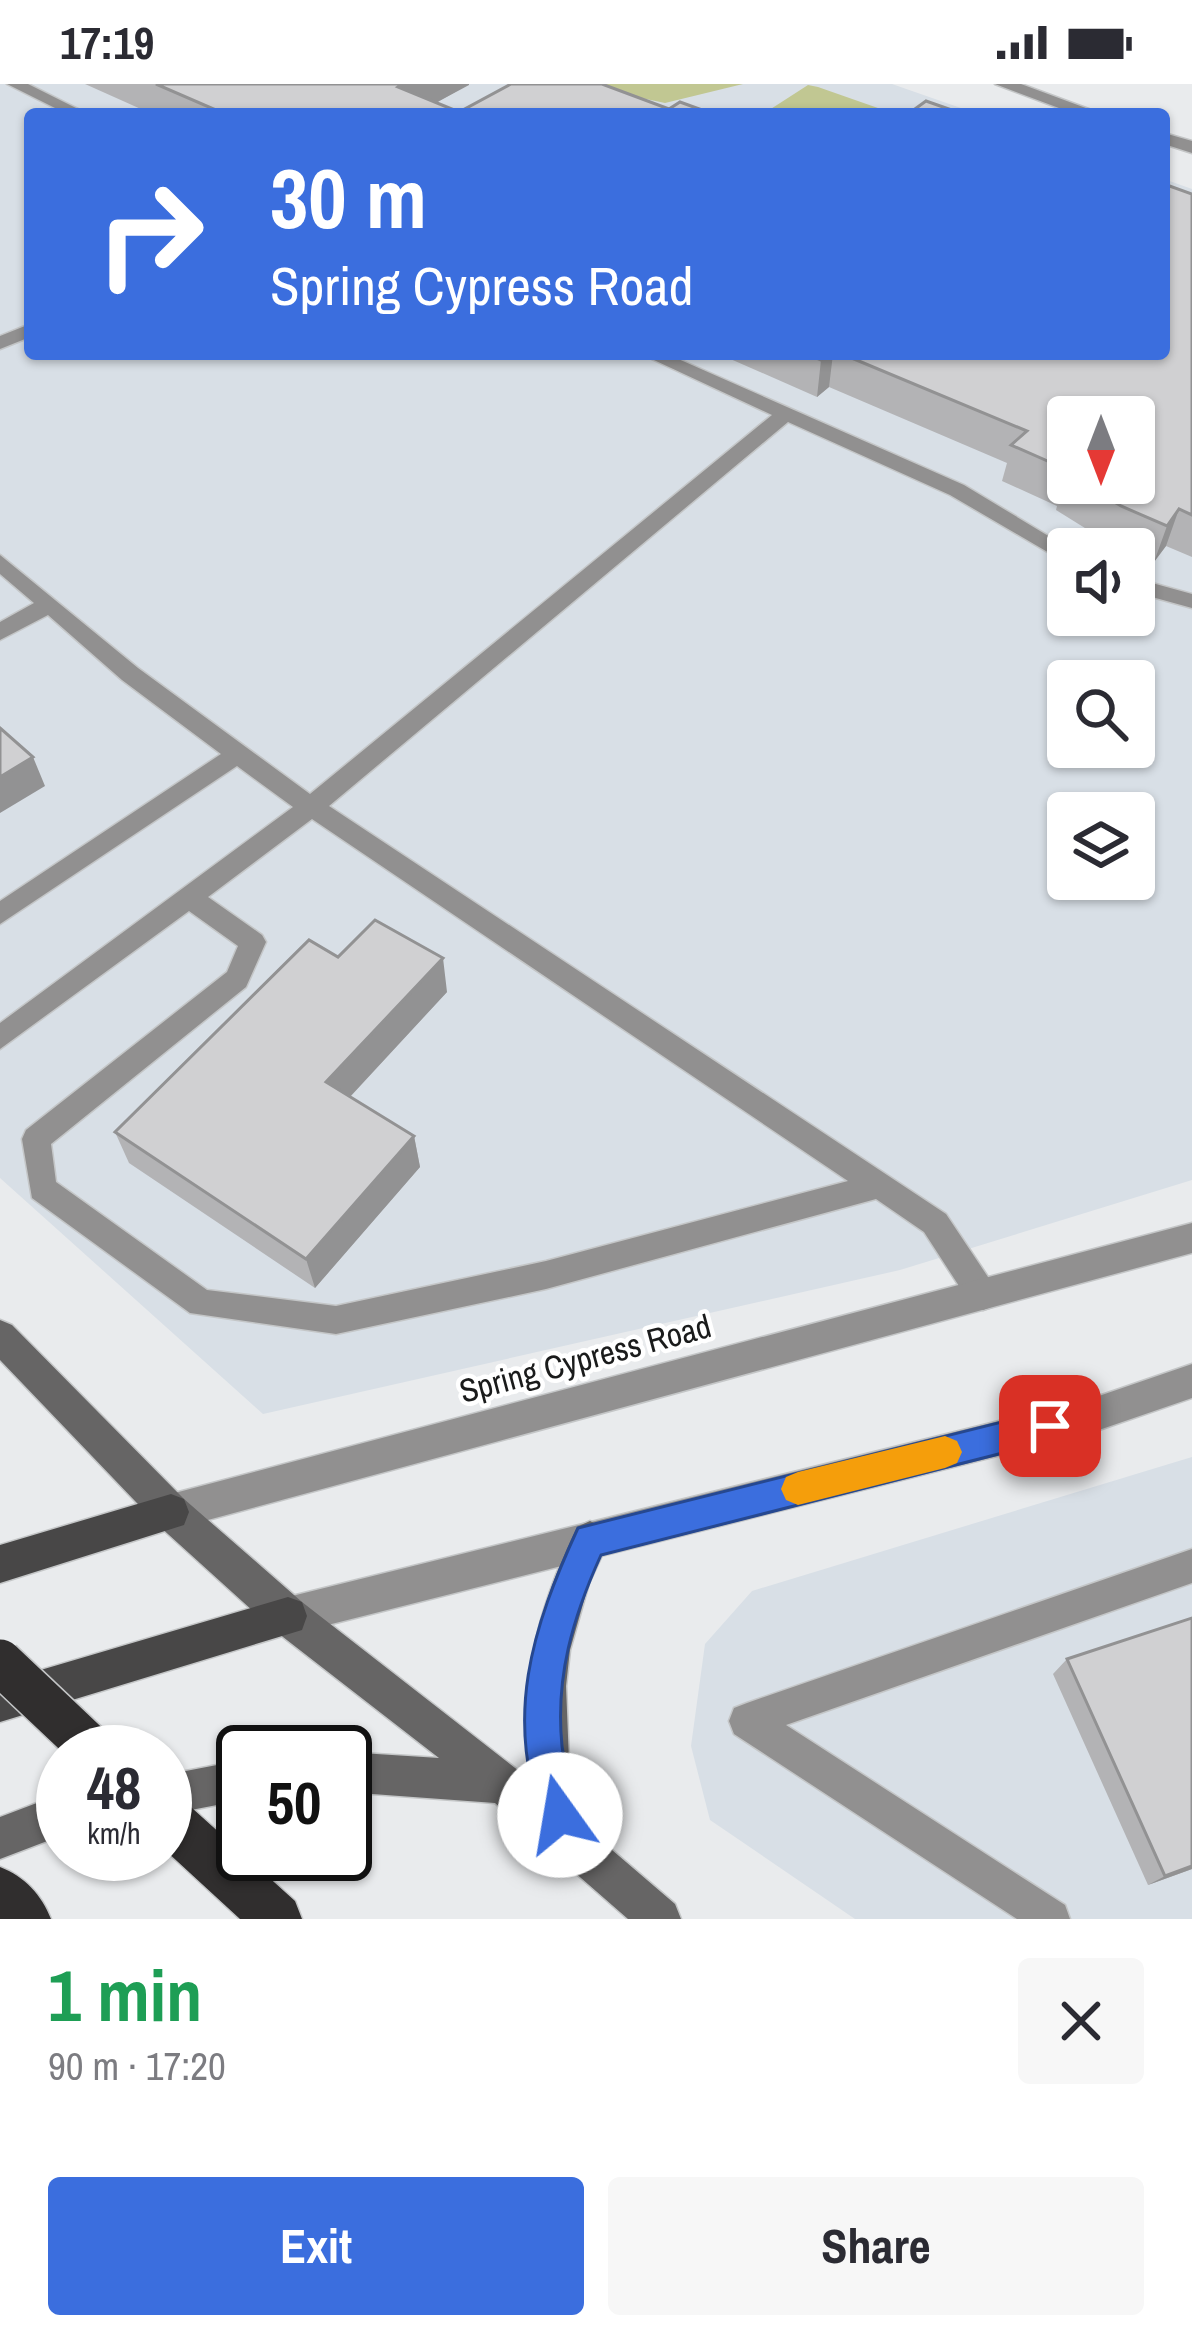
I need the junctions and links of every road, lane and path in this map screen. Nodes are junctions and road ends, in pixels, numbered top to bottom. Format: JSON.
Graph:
{"nodes":[{"id":1,"x":14,"y":84,"type":"edge"},
{"id":2,"x":1004,"y":84,"type":"edge"},
{"id":3,"x":67,"y":108,"type":"edge"},
{"id":4,"x":1075,"y":108,"type":"edge"},
{"id":5,"x":664,"y":360,"type":"edge"},
{"id":6,"x":786,"y":414,"type":"junction"},
{"id":7,"x":1047,"y":544,"type":"edge"},
{"id":8,"x":0,"y":562,"type":"edge"},
{"id":9,"x":1155,"y":591,"type":"edge"},
{"id":10,"x":1192,"y":601,"type":"edge"},
{"id":11,"x":47,"y":605,"type":"junction"},
{"id":12,"x":0,"y":632,"type":"edge"},
{"id":13,"x":238,"y":754,"type":"junction"},
{"id":14,"x":311,"y":807,"type":"junction"},
{"id":15,"x":189,"y":898,"type":"junction"},
{"id":16,"x":0,"y":914,"type":"edge"},
{"id":17,"x":0,"y":1038,"type":"edge"},
{"id":18,"x":878,"y":1186,"type":"junction"},
{"id":19,"x":1192,"y":1238,"type":"edge"},
{"id":20,"x":983,"y":1296,"type":"junction"},
{"id":21,"x":0,"y":1336,"type":"edge"},
{"id":22,"x":1192,"y":1381,"type":"edge"},
{"id":23,"x":171,"y":1511,"type":"junction"},
{"id":24,"x":590,"y":1540,"type":"junction"},
{"id":25,"x":0,"y":1564,"type":"edge"},
{"id":26,"x":1192,"y":1566,"type":"edge"},
{"id":27,"x":288,"y":1616,"type":"junction"},
{"id":28,"x":0,"y":1662,"type":"edge"},
{"id":29,"x":0,"y":1702,"type":"edge"},
{"id":30,"x":66,"y":1725,"type":"edge"},
{"id":31,"x":372,"y":1774,"type":"edge"},
{"id":32,"x":503,"y":1783,"type":"junction"},
{"id":33,"x":36,"y":1824,"type":"edge"},
{"id":34,"x":0,"y":1838,"type":"edge"},
{"id":35,"x":567,"y":1838,"type":"junction"},
{"id":36,"x":192,"y":1841,"type":"edge"},
{"id":37,"x":0,"y":1892,"type":"edge"},
{"id":38,"x":26,"y":1919,"type":"edge"},
{"id":39,"x":277,"y":1919,"type":"edge"},
{"id":40,"x":660,"y":1919,"type":"edge"},
{"id":41,"x":1051,"y":1919,"type":"edge"}],
"edges":[{"from":1,"to":3,"type":"lane"},
{"from":2,"to":4,"type":"street"},
{"from":5,"to":6,"type":"lane"},
{"from":6,"to":7,"type":"lane"},
{"from":6,"to":14,"type":"lane"},
{"from":8,"to":11,"type":"lane"},
{"from":9,"to":10,"type":"lane"},
{"from":11,"to":12,"type":"lane"},
{"from":11,"to":13,"type":"lane"},
{"from":13,"to":14,"type":"lane"},
{"from":13,"to":16,"type":"lane"},
{"from":14,"to":15,"type":"lane"},
{"from":14,"to":18,"type":"lane"},
{"from":15,"to":17,"type":"lane"},
{"from":15,"to":18,"type":"lane"},
{"from":18,"to":20,"type":"lane"},
{"from":19,"to":20,"type":"street","name":"Spring Cypress Road"},
{"from":20,"to":23,"type":"street","name":"Spring Cypress Road"},
{"from":21,"to":23,"type":"main road"},
{"from":22,"to":24,"type":"street"},
{"from":23,"to":25,"type":"main road","name":"Spring Cypress Road"},
{"from":23,"to":27,"type":"main road"},
{"from":24,"to":27,"type":"street"},
{"from":24,"to":35,"type":"main road"},
{"from":26,"to":41,"type":"lane"},
{"from":27,"to":29,"type":"main road"},
{"from":27,"to":32,"type":"main road"},
{"from":28,"to":30,"type":"highway","bridge":true},
{"from":31,"to":32,"type":"main road"},
{"from":32,"to":35,"type":"main road"},
{"from":33,"to":34,"type":"main road"},
{"from":35,"to":40,"type":"main road"},
{"from":36,"to":39,"type":"highway"},
{"from":37,"to":38,"type":"highway"}]}
